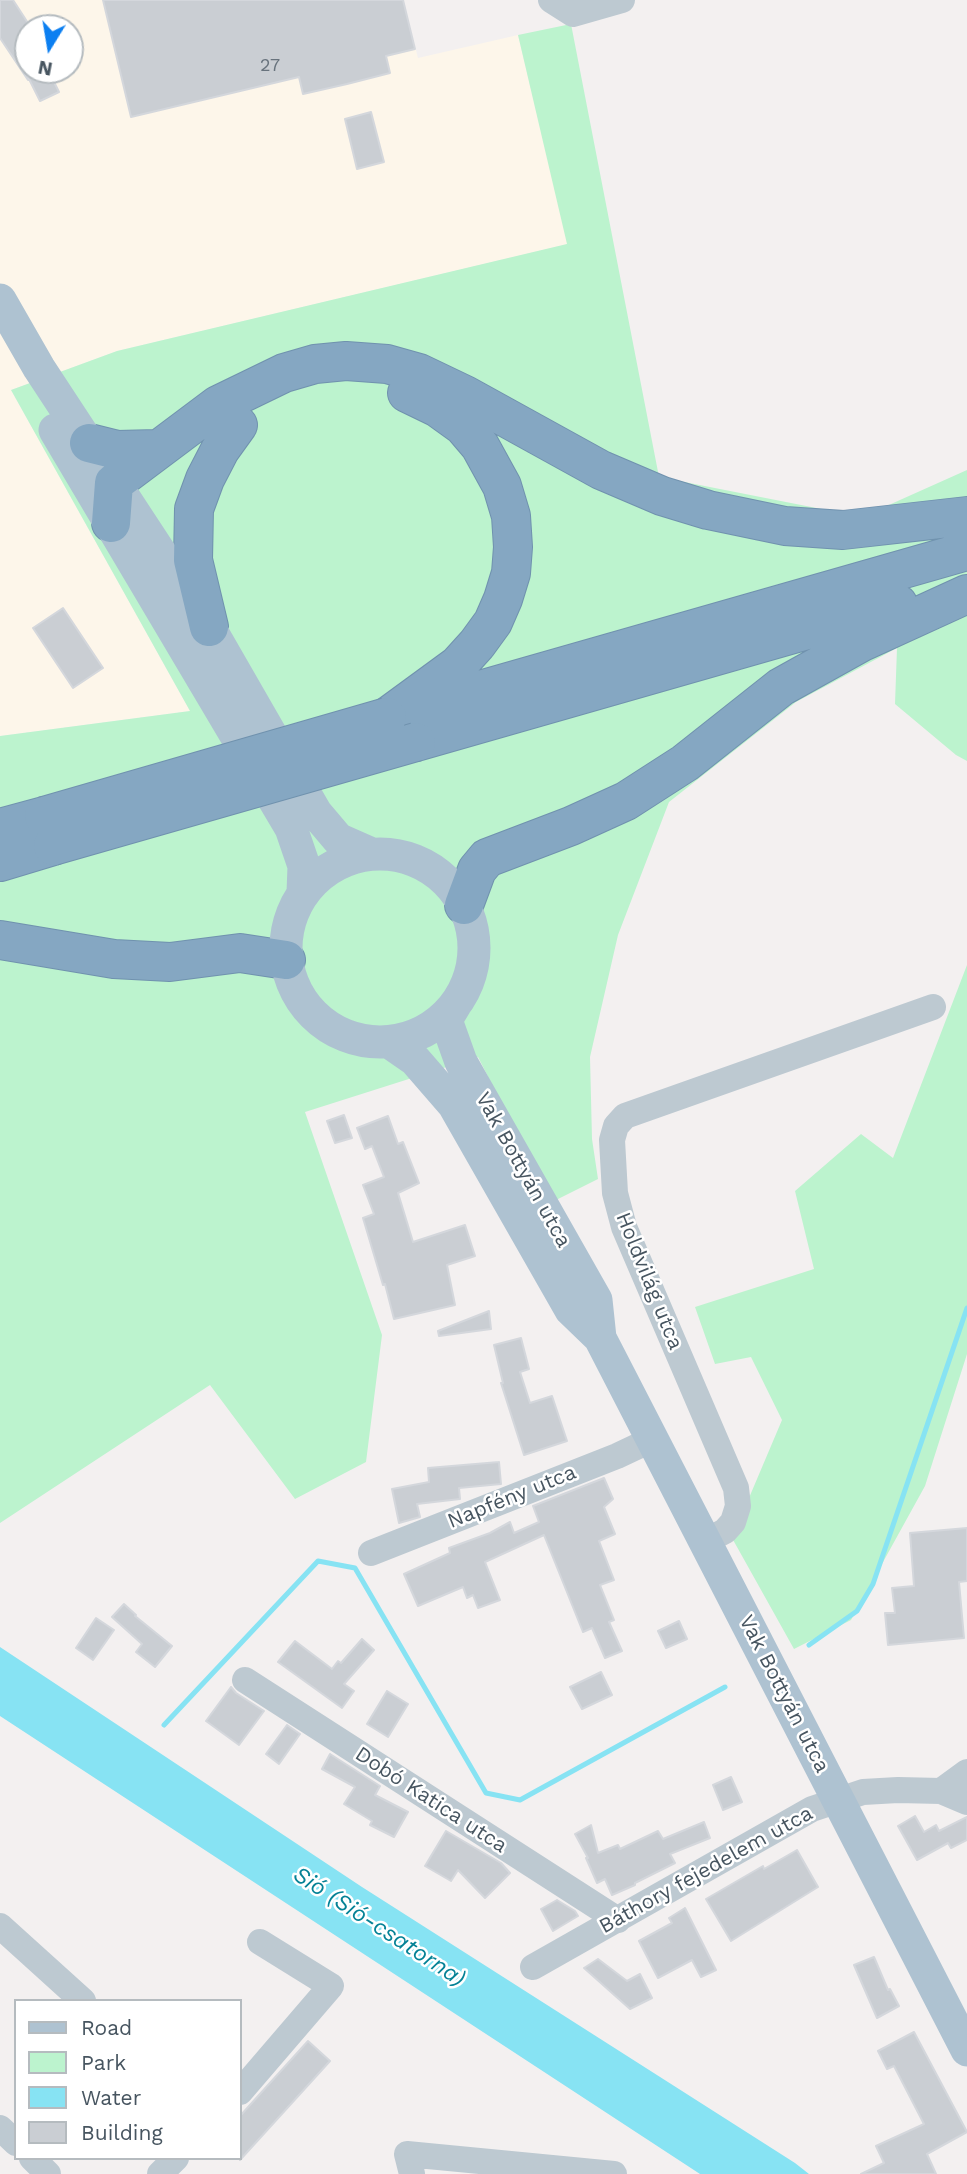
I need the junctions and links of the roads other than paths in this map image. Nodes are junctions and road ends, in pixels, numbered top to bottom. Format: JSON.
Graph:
{"nodes":[{"id":1,"x":551,"y":0,"type":"edge"},
{"id":2,"x":622,"y":0,"type":"edge"},
{"id":3,"x":0,"y":300,"type":"edge"},
{"id":4,"x":0,"y":340,"type":"edge"},
{"id":5,"x":238,"y":425,"type":"junction"},
{"id":6,"x":89,"y":443,"type":"junction"},
{"id":7,"x":157,"y":450,"type":"junction"},
{"id":8,"x":110,"y":497,"type":"junction"},
{"id":9,"x":967,"y":516,"type":"edge"},
{"id":10,"x":967,"y":551,"type":"edge"},
{"id":11,"x":967,"y":585,"type":"edge"},
{"id":12,"x":967,"y":594,"type":"edge"},
{"id":13,"x":209,"y":627,"type":"junction"},
{"id":14,"x":387,"y":717,"type":"junction"},
{"id":15,"x":0,"y":828,"type":"edge"},
{"id":16,"x":48,"y":831,"type":"junction"},
{"id":17,"x":372,"y":854,"type":"junction"},
{"id":18,"x":0,"y":862,"type":"edge"},
{"id":19,"x":303,"y":893,"type":"junction"},
{"id":20,"x":464,"y":905,"type":"junction"},
{"id":21,"x":0,"y":940,"type":"edge"},
{"id":22,"x":286,"y":960,"type":"junction"},
{"id":23,"x":455,"y":1005,"type":"junction"},
{"id":24,"x":933,"y":1007,"type":"dead end"},
{"id":25,"x":389,"y":1042,"type":"junction"},
{"id":26,"x":600,"y":1338,"type":"junction"},
{"id":27,"x":653,"y":1439,"type":"junction"},
{"id":28,"x":706,"y":1541,"type":"junction"},
{"id":29,"x":371,"y":1553,"type":"dead end"},
{"id":30,"x":245,"y":1680,"type":"dead end"},
{"id":31,"x":967,"y":1772,"type":"edge"},
{"id":32,"x":941,"y":1791,"type":"junction"},
{"id":33,"x":839,"y":1801,"type":"junction"},
{"id":34,"x":967,"y":1802,"type":"edge"},
{"id":35,"x":618,"y":1920,"type":"junction"},
{"id":36,"x":0,"y":1926,"type":"edge"},
{"id":37,"x":260,"y":1942,"type":"dead end"},
{"id":38,"x":533,"y":1967,"type":"dead end"},
{"id":39,"x":81,"y":1999,"type":"edge"},
{"id":40,"x":967,"y":2050,"type":"edge"},
{"id":41,"x":242,"y":2090,"type":"edge"},
{"id":42,"x":0,"y":2128,"type":"edge"},
{"id":43,"x":14,"y":2141,"type":"edge"},
{"id":44,"x":34,"y":2160,"type":"edge"},
{"id":45,"x":174,"y":2160,"type":"edge"},
{"id":46,"x":48,"y":2174,"type":"edge"},
{"id":47,"x":160,"y":2174,"type":"edge"},
{"id":48,"x":412,"y":2174,"type":"edge"},
{"id":49,"x":614,"y":2174,"type":"edge"}],
"edges":[{"from":1,"to":2,"type":"street"},
{"from":3,"to":6,"type":"main road"},
{"from":4,"to":8,"type":"main road"},
{"from":5,"to":8,"type":"highway"},
{"from":5,"to":13,"type":"highway"},
{"from":5,"to":14,"type":"highway"},
{"from":6,"to":7,"type":"highway"},
{"from":6,"to":8,"type":"main road"},
{"from":7,"to":8,"type":"highway"},
{"from":7,"to":9,"type":"highway"},
{"from":8,"to":13,"type":"main road"},
{"from":8,"to":19,"type":"main road"},
{"from":10,"to":14,"type":"highway"},
{"from":11,"to":16,"type":"highway","bridge":true},
{"from":12,"to":20,"type":"highway"},
{"from":13,"to":17,"type":"main road"},
{"from":14,"to":16,"type":"highway","bridge":true},
{"from":15,"to":16,"type":"highway"},
{"from":16,"to":18,"type":"highway"},
{"from":17,"to":19,"type":"main road"},
{"from":17,"to":20,"type":"main road"},
{"from":19,"to":22,"type":"main road"},
{"from":20,"to":23,"type":"main road"},
{"from":21,"to":22,"type":"highway"},
{"from":22,"to":25,"type":"main road"},
{"from":23,"to":25,"type":"main road"},
{"from":23,"to":26,"type":"main road","name":"Vak Bottyán utca"},
{"from":24,"to":28,"type":"street","name":"Holdvilág utca"},
{"from":25,"to":26,"type":"main road","name":"Vak Bottyán utca"},
{"from":26,"to":27,"type":"main road","name":"Vak Bottyán utca"},
{"from":27,"to":28,"type":"main road","name":"Vak Bottyán utca"},
{"from":27,"to":29,"type":"street","name":"Napfény utca"},
{"from":28,"to":33,"type":"main road","name":"Vak Bottyán utca"},
{"from":30,"to":35,"type":"street","name":"Dobó Katica utca"},
{"from":31,"to":32,"type":"street"},
{"from":32,"to":33,"type":"street","name":"Báthory fejedelem utca"},
{"from":32,"to":34,"type":"street","name":"Báthory fejedelem utca"},
{"from":33,"to":35,"type":"street","name":"Báthory fejedelem utca"},
{"from":33,"to":40,"type":"main road","name":"Vak Bottyán utca"},
{"from":35,"to":38,"type":"street","name":"Báthory fejedelem utca"},
{"from":36,"to":39,"type":"street"},
{"from":37,"to":41,"type":"street"},
{"from":42,"to":43,"type":"street"},
{"from":44,"to":46,"type":"street"},
{"from":45,"to":47,"type":"street"},
{"from":48,"to":49,"type":"street"}]}
